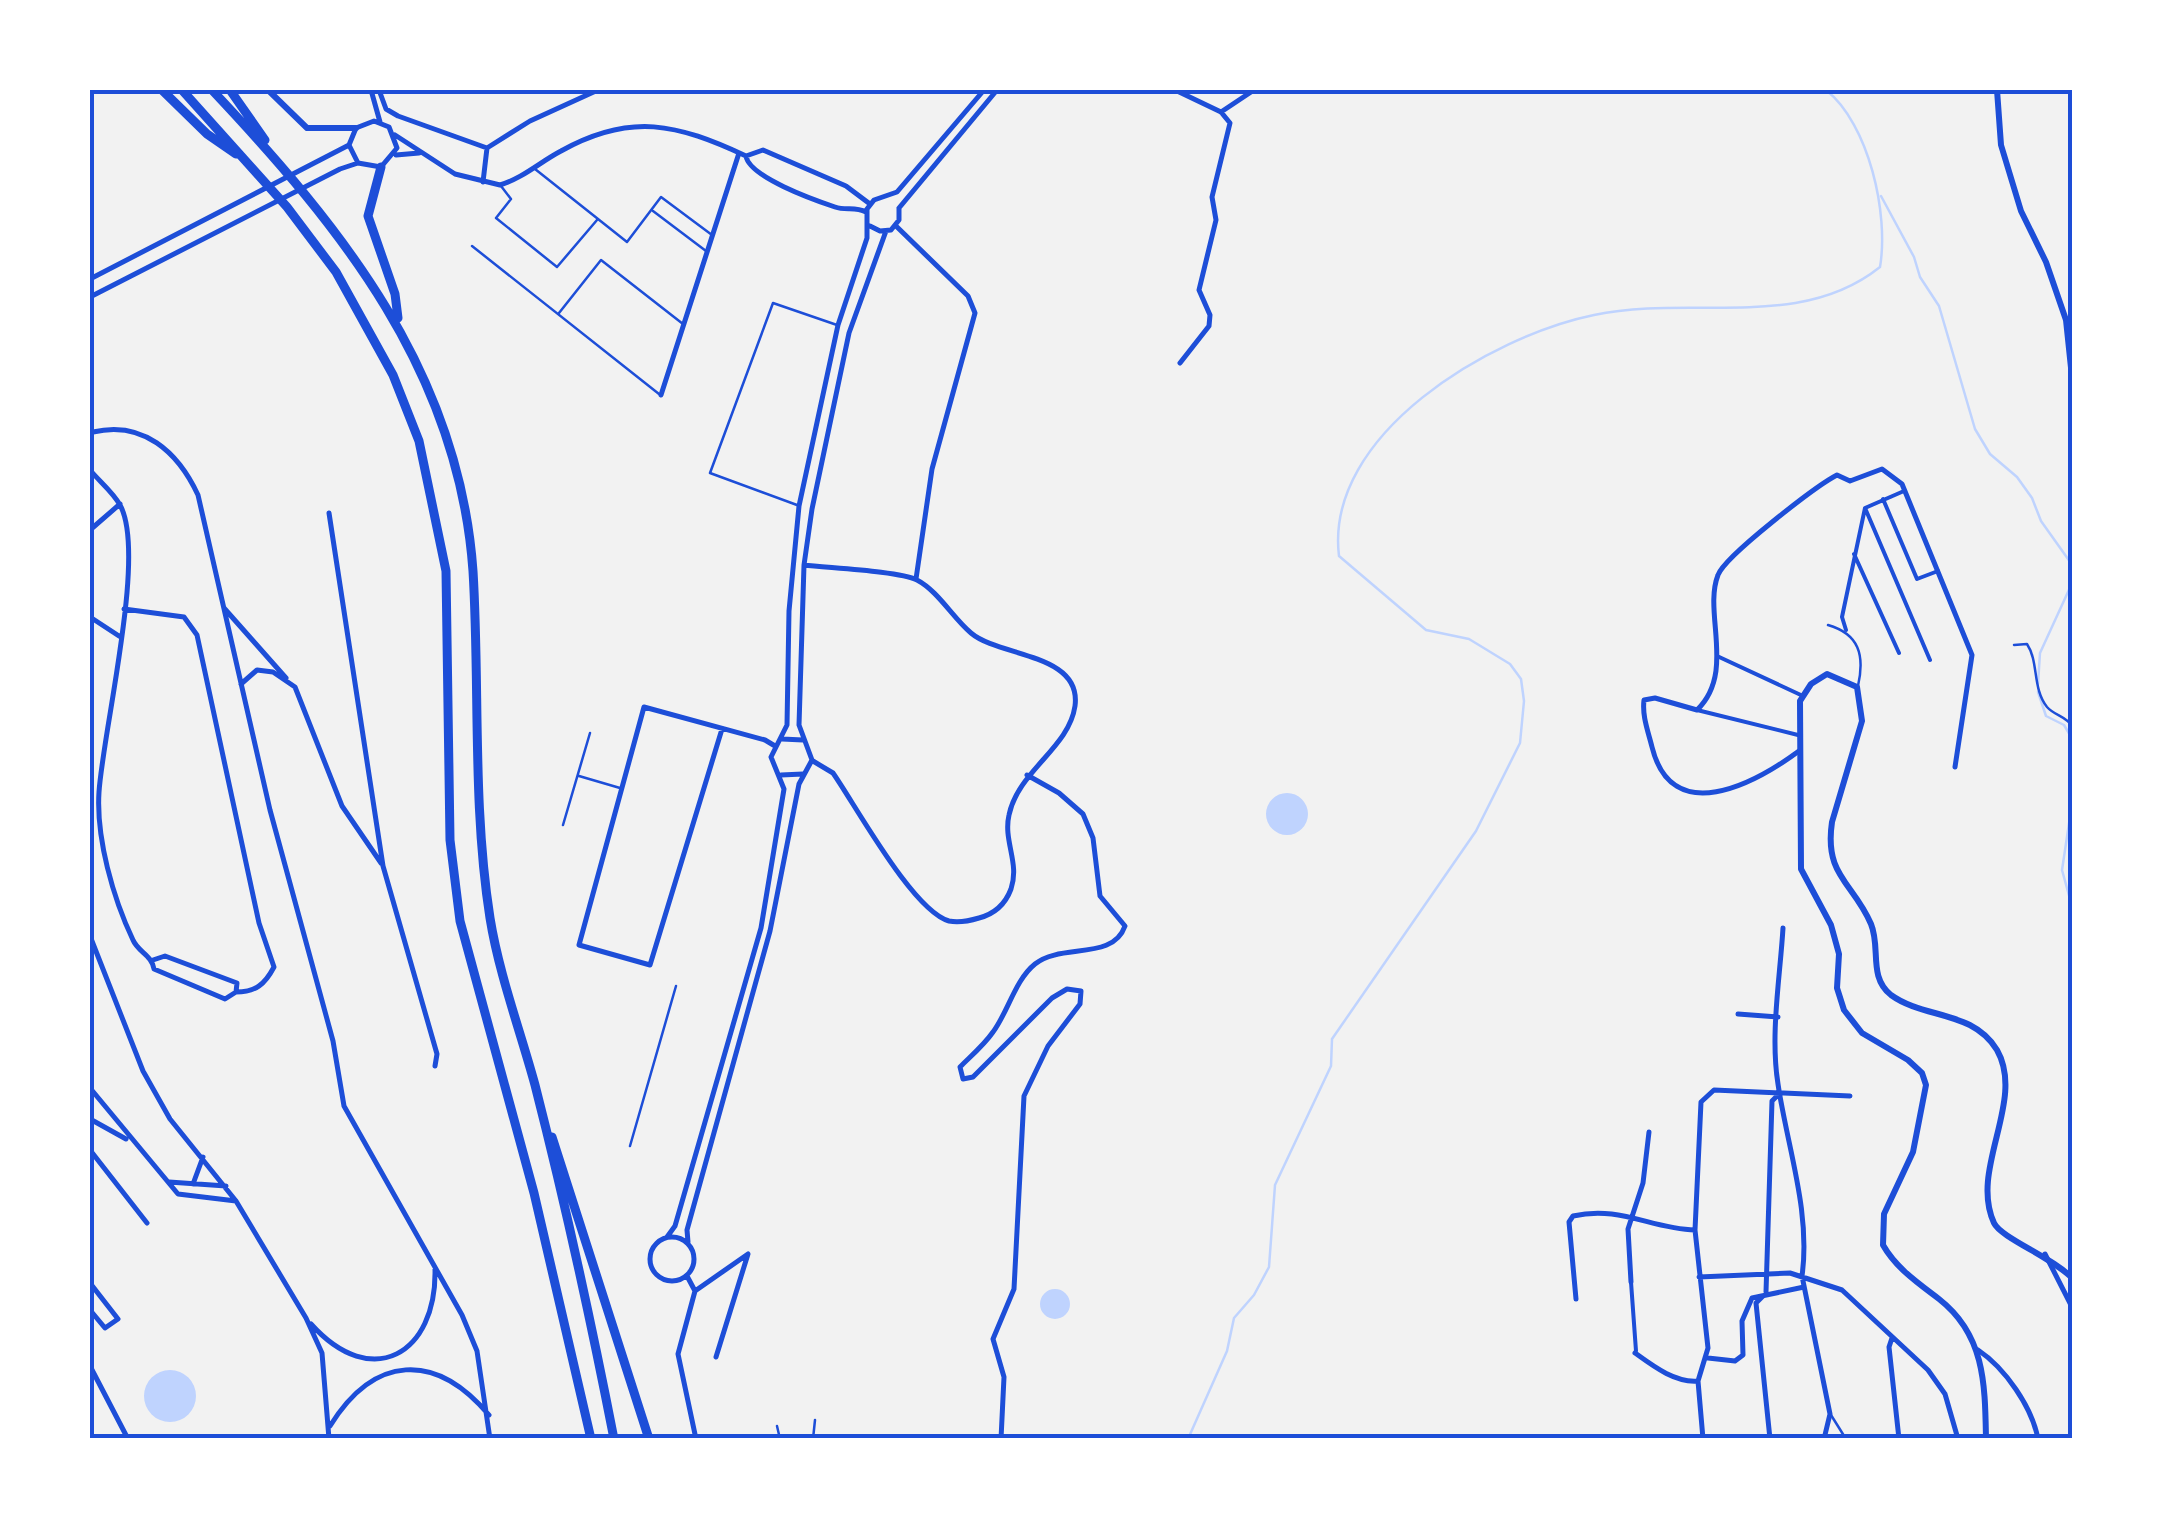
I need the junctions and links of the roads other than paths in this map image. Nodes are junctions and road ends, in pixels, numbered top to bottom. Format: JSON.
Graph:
{"nodes":[{"id":1,"x":162,"y":90,"type":"edge"},
{"id":2,"x":182,"y":90,"type":"edge"},
{"id":3,"x":212,"y":90,"type":"edge"},
{"id":4,"x":230,"y":90,"type":"edge"},
{"id":5,"x":268,"y":90,"type":"edge"},
{"id":6,"x":371,"y":90,"type":"edge"},
{"id":7,"x":379,"y":90,"type":"edge"},
{"id":8,"x":598,"y":90,"type":"edge"},
{"id":9,"x":984,"y":90,"type":"edge"},
{"id":10,"x":997,"y":90,"type":"edge"},
{"id":11,"x":1174,"y":90,"type":"edge"},
{"id":12,"x":1254,"y":90,"type":"edge"},
{"id":13,"x":1998,"y":90,"type":"edge"},
{"id":14,"x":1222,"y":112,"type":"junction"},
{"id":15,"x":380,"y":122,"type":"junction"},
{"id":16,"x":356,"y":128,"type":"junction"},
{"id":17,"x":395,"y":135,"type":"junction"},
{"id":18,"x":349,"y":146,"type":"junction"},
{"id":19,"x":487,"y":148,"type":"junction"},
{"id":20,"x":422,"y":153,"type":"junction"},
{"id":21,"x":395,"y":155,"type":"junction"},
{"id":22,"x":743,"y":155,"type":"junction"},
{"id":23,"x":278,"y":159,"type":"junction"},
{"id":24,"x":358,"y":163,"type":"junction"},
{"id":25,"x":251,"y":164,"type":"junction"},
{"id":26,"x":381,"y":167,"type":"junction"},
{"id":27,"x":534,"y":168,"type":"junction"},
{"id":28,"x":483,"y":182,"type":"junction"},
{"id":29,"x":500,"y":185,"type":"junction"},
{"id":30,"x":852,"y":192,"type":"junction"},
{"id":31,"x":887,"y":198,"type":"junction"},
{"id":32,"x":870,"y":204,"type":"junction"},
{"id":33,"x":845,"y":208,"type":"junction"},
{"id":34,"x":898,"y":208,"type":"junction"},
{"id":35,"x":652,"y":210,"type":"junction"},
{"id":36,"x":866,"y":212,"type":"junction"},
{"id":37,"x":598,"y":218,"type":"junction"},
{"id":38,"x":870,"y":226,"type":"junction"},
{"id":39,"x":896,"y":226,"type":"junction"},
{"id":40,"x":886,"y":231,"type":"junction"},
{"id":41,"x":712,"y":235,"type":"junction"},
{"id":42,"x":472,"y":246,"type":"dead end"},
{"id":43,"x":707,"y":252,"type":"junction"},
{"id":44,"x":90,"y":280,"type":"edge"},
{"id":45,"x":90,"y":297,"type":"edge"},
{"id":46,"x":559,"y":313,"type":"junction"},
{"id":47,"x":398,"y":323,"type":"junction"},
{"id":48,"x":684,"y":325,"type":"junction"},
{"id":49,"x":838,"y":325,"type":"junction"},
{"id":50,"x":1180,"y":363,"type":"dead end"},
{"id":51,"x":2073,"y":387,"type":"edge"},
{"id":52,"x":660,"y":395,"type":"joint"},
{"id":53,"x":91,"y":430,"type":"edge"},
{"id":54,"x":90,"y":442,"type":"edge"},
{"id":55,"x":90,"y":470,"type":"edge"},
{"id":56,"x":1904,"y":490,"type":"junction"},
{"id":57,"x":1883,"y":500,"type":"junction"},
{"id":58,"x":120,"y":504,"type":"junction"},
{"id":59,"x":799,"y":506,"type":"junction"},
{"id":60,"x":1865,"y":508,"type":"junction"},
{"id":61,"x":329,"y":513,"type":"dead end"},
{"id":62,"x":90,"y":530,"type":"edge"},
{"id":63,"x":1854,"y":554,"type":"junction"},
{"id":64,"x":804,"y":565,"type":"junction"},
{"id":65,"x":1938,"y":571,"type":"junction"},
{"id":66,"x":916,"y":579,"type":"junction"},
{"id":67,"x":224,"y":607,"type":"junction"},
{"id":68,"x":124,"y":609,"type":"junction"},
{"id":69,"x":90,"y":618,"type":"edge"},
{"id":70,"x":1828,"y":624,"type":"dead end"},
{"id":71,"x":1846,"y":630,"type":"junction"},
{"id":72,"x":119,"y":636,"type":"junction"},
{"id":73,"x":2014,"y":645,"type":"dead end"},
{"id":74,"x":1899,"y":654,"type":"dead end"},
{"id":75,"x":1717,"y":656,"type":"junction"},
{"id":76,"x":1930,"y":660,"type":"dead end"},
{"id":77,"x":241,"y":684,"type":"junction"},
{"id":78,"x":1857,"y":687,"type":"junction"},
{"id":79,"x":296,"y":688,"type":"junction"},
{"id":80,"x":1803,"y":696,"type":"junction"},
{"id":81,"x":1697,"y":710,"type":"junction"},
{"id":82,"x":2073,"y":727,"type":"edge"},
{"id":83,"x":722,"y":729,"type":"junction"},
{"id":84,"x":590,"y":733,"type":"dead end"},
{"id":85,"x":1798,"y":736,"type":"junction"},
{"id":86,"x":782,"y":739,"type":"junction"},
{"id":87,"x":803,"y":740,"type":"junction"},
{"id":88,"x":774,"y":746,"type":"junction"},
{"id":89,"x":1799,"y":751,"type":"junction"},
{"id":90,"x":812,"y":760,"type":"junction"},
{"id":91,"x":1955,"y":767,"type":"dead end"},
{"id":92,"x":808,"y":770,"type":"junction"},
{"id":93,"x":778,"y":774,"type":"junction"},
{"id":94,"x":1027,"y":775,"type":"junction"},
{"id":95,"x":578,"y":776,"type":"junction"},
{"id":96,"x":621,"y":788,"type":"junction"},
{"id":97,"x":563,"y":825,"type":"dead end"},
{"id":98,"x":383,"y":866,"type":"junction"},
{"id":99,"x":1783,"y":928,"type":"dead end"},
{"id":100,"x":90,"y":936,"type":"edge"},
{"id":101,"x":152,"y":960,"type":"junction"},
{"id":102,"x":676,"y":986,"type":"dead end"},
{"id":103,"x":236,"y":992,"type":"junction"},
{"id":104,"x":1738,"y":1014,"type":"dead end"},
{"id":105,"x":1778,"y":1017,"type":"junction"},
{"id":106,"x":435,"y":1066,"type":"dead end"},
{"id":107,"x":90,"y":1088,"type":"edge"},
{"id":108,"x":535,"y":1088,"type":"junction"},
{"id":109,"x":1780,"y":1093,"type":"junction"},
{"id":110,"x":1850,"y":1096,"type":"dead end"},
{"id":111,"x":90,"y":1119,"type":"edge"},
{"id":112,"x":1648,"y":1132,"type":"dead end"},
{"id":113,"x":129,"y":1140,"type":"junction"},
{"id":114,"x":630,"y":1146,"type":"dead end"},
{"id":115,"x":90,"y":1150,"type":"edge"},
{"id":116,"x":203,"y":1157,"type":"junction"},
{"id":117,"x":166,"y":1181,"type":"junction"},
{"id":118,"x":193,"y":1184,"type":"junction"},
{"id":119,"x":226,"y":1186,"type":"junction"},
{"id":120,"x":236,"y":1202,"type":"junction"},
{"id":121,"x":1633,"y":1214,"type":"junction"},
{"id":122,"x":147,"y":1223,"type":"dead end"},
{"id":123,"x":1695,"y":1230,"type":"junction"},
{"id":124,"x":667,"y":1237,"type":"junction"},
{"id":125,"x":688,"y":1242,"type":"junction"},
{"id":126,"x":2045,"y":1254,"type":"junction"},
{"id":127,"x":435,"y":1266,"type":"junction"},
{"id":128,"x":1764,"y":1274,"type":"junction"},
{"id":129,"x":687,"y":1276,"type":"junction"},
{"id":130,"x":1698,"y":1276,"type":"junction"},
{"id":131,"x":1802,"y":1276,"type":"junction"},
{"id":132,"x":2073,"y":1279,"type":"edge"},
{"id":133,"x":1631,"y":1282,"type":"joint"},
{"id":134,"x":90,"y":1284,"type":"edge"},
{"id":135,"x":1804,"y":1287,"type":"junction"},
{"id":136,"x":695,"y":1291,"type":"junction"},
{"id":137,"x":1766,"y":1292,"type":"junction"},
{"id":138,"x":1576,"y":1299,"type":"dead end"},
{"id":139,"x":2073,"y":1309,"type":"edge"},
{"id":140,"x":90,"y":1310,"type":"edge"},
{"id":141,"x":306,"y":1318,"type":"junction"},
{"id":142,"x":1892,"y":1336,"type":"junction"},
{"id":143,"x":1978,"y":1350,"type":"junction"},
{"id":144,"x":1635,"y":1353,"type":"joint"},
{"id":145,"x":716,"y":1358,"type":"dead end"},
{"id":146,"x":1708,"y":1358,"type":"junction"},
{"id":147,"x":90,"y":1366,"type":"edge"},
{"id":148,"x":1698,"y":1381,"type":"junction"},
{"id":149,"x":1830,"y":1414,"type":"junction"},
{"id":150,"x":490,"y":1417,"type":"junction"},
{"id":151,"x":815,"y":1420,"type":"dead end"},
{"id":152,"x":777,"y":1426,"type":"dead end"},
{"id":153,"x":328,"y":1428,"type":"junction"},
{"id":154,"x":591,"y":1436,"type":"edge"},
{"id":155,"x":128,"y":1439,"type":"edge"},
{"id":156,"x":329,"y":1439,"type":"edge"},
{"id":157,"x":490,"y":1439,"type":"edge"},
{"id":158,"x":614,"y":1439,"type":"edge"},
{"id":159,"x":649,"y":1439,"type":"edge"},
{"id":160,"x":696,"y":1439,"type":"edge"},
{"id":161,"x":780,"y":1439,"type":"edge"},
{"id":162,"x":813,"y":1439,"type":"edge"},
{"id":163,"x":1001,"y":1439,"type":"edge"},
{"id":164,"x":1703,"y":1439,"type":"edge"},
{"id":165,"x":1770,"y":1439,"type":"edge"},
{"id":166,"x":1824,"y":1439,"type":"edge"},
{"id":167,"x":1846,"y":1439,"type":"edge"},
{"id":168,"x":1900,"y":1439,"type":"edge"},
{"id":169,"x":1958,"y":1439,"type":"edge"},
{"id":170,"x":1986,"y":1439,"type":"edge"},
{"id":171,"x":2038,"y":1439,"type":"edge"}],
"edges":[{"from":1,"to":25,"type":"highway"},
{"from":2,"to":25,"type":"highway"},
{"from":3,"to":23,"type":"highway"},
{"from":4,"to":23,"type":"highway"},
{"from":5,"to":16,"type":"street"},
{"from":6,"to":15,"type":"street"},
{"from":7,"to":19,"type":"street"},
{"from":8,"to":19,"type":"street"},
{"from":9,"to":31,"type":"street"},
{"from":10,"to":34,"type":"street"},
{"from":11,"to":14,"type":"street"},
{"from":12,"to":14,"type":"street"},
{"from":13,"to":51,"type":"street"},
{"from":14,"to":50,"type":"street"},
{"from":15,"to":16,"type":"street"},
{"from":15,"to":17,"type":"street"},
{"from":16,"to":18,"type":"street"},
{"from":17,"to":20,"type":"street"},
{"from":17,"to":21,"type":"street"},
{"from":18,"to":24,"type":"street"},
{"from":18,"to":44,"type":"street"},
{"from":19,"to":28,"type":"street"},
{"from":20,"to":21,"type":"street"},
{"from":20,"to":28,"type":"street"},
{"from":21,"to":26,"type":"street"},
{"from":22,"to":27,"type":"street"},
{"from":22,"to":30,"type":"street"},
{"from":22,"to":33,"type":"street"},
{"from":22,"to":41,"type":"street"},
{"from":23,"to":47,"type":"highway"},
{"from":24,"to":26,"type":"street"},
{"from":24,"to":45,"type":"street"},
{"from":25,"to":154,"type":"highway"},
{"from":26,"to":47,"type":"highway"},
{"from":27,"to":29,"type":"street"},
{"from":27,"to":37,"type":"lane"},
{"from":28,"to":29,"type":"street"},
{"from":29,"to":37,"type":"lane"},
{"from":30,"to":32,"type":"street"},
{"from":30,"to":33,"type":"street"},
{"from":31,"to":32,"type":"street"},
{"from":31,"to":34,"type":"street"},
{"from":32,"to":36,"type":"street"},
{"from":33,"to":36,"type":"street"},
{"from":34,"to":39,"type":"street"},
{"from":35,"to":37,"type":"lane"},
{"from":35,"to":41,"type":"lane"},
{"from":35,"to":43,"type":"lane"},
{"from":36,"to":38,"type":"street"},
{"from":38,"to":40,"type":"street"},
{"from":38,"to":49,"type":"street"},
{"from":39,"to":40,"type":"street"},
{"from":39,"to":66,"type":"street"},
{"from":40,"to":64,"type":"street"},
{"from":41,"to":43,"type":"street"},
{"from":42,"to":46,"type":"lane"},
{"from":43,"to":48,"type":"street"},
{"from":46,"to":48,"type":"lane"},
{"from":46,"to":52,"type":"lane"},
{"from":47,"to":108,"type":"highway"},
{"from":48,"to":52,"type":"street"},
{"from":49,"to":59,"type":"street"},
{"from":49,"to":59,"type":"lane"},
{"from":53,"to":54,"type":"street"},
{"from":53,"to":67,"type":"street"},
{"from":55,"to":58,"type":"street"},
{"from":56,"to":57,"type":"street"},
{"from":56,"to":65,"type":"street"},
{"from":56,"to":75,"type":"street"},
{"from":57,"to":60,"type":"street"},
{"from":57,"to":65,"type":"street"},
{"from":58,"to":62,"type":"street"},
{"from":58,"to":68,"type":"street"},
{"from":59,"to":86,"type":"street"},
{"from":60,"to":63,"type":"street"},
{"from":60,"to":76,"type":"street"},
{"from":61,"to":98,"type":"street"},
{"from":63,"to":71,"type":"street"},
{"from":63,"to":74,"type":"street"},
{"from":64,"to":66,"type":"street"},
{"from":64,"to":87,"type":"street"},
{"from":65,"to":91,"type":"street"},
{"from":66,"to":94,"type":"street"},
{"from":67,"to":77,"type":"street"},
{"from":67,"to":79,"type":"street"},
{"from":68,"to":72,"type":"street"},
{"from":68,"to":103,"type":"street"},
{"from":69,"to":72,"type":"street"},
{"from":70,"to":71,"type":"lane"},
{"from":71,"to":78,"type":"lane"},
{"from":72,"to":101,"type":"street"},
{"from":73,"to":82,"type":"lane"},
{"from":75,"to":80,"type":"street"},
{"from":75,"to":81,"type":"street"},
{"from":77,"to":79,"type":"street"},
{"from":77,"to":127,"type":"street"},
{"from":78,"to":80,"type":"street"},
{"from":78,"to":126,"type":"street"},
{"from":79,"to":98,"type":"street"},
{"from":80,"to":85,"type":"street"},
{"from":81,"to":85,"type":"street"},
{"from":81,"to":89,"type":"street"},
{"from":83,"to":88,"type":"street"},
{"from":83,"to":96,"type":"street"},
{"from":83,"to":96,"type":"street"},
{"from":84,"to":95,"type":"lane"},
{"from":85,"to":89,"type":"street"},
{"from":86,"to":87,"type":"street"},
{"from":86,"to":88,"type":"street"},
{"from":87,"to":90,"type":"street"},
{"from":88,"to":93,"type":"street"},
{"from":89,"to":143,"type":"street"},
{"from":90,"to":92,"type":"street"},
{"from":90,"to":94,"type":"street"},
{"from":92,"to":93,"type":"street"},
{"from":92,"to":125,"type":"street"},
{"from":93,"to":124,"type":"street"},
{"from":94,"to":163,"type":"street"},
{"from":95,"to":96,"type":"lane"},
{"from":95,"to":97,"type":"lane"},
{"from":98,"to":106,"type":"street"},
{"from":99,"to":105,"type":"street"},
{"from":100,"to":116,"type":"street"},
{"from":101,"to":103,"type":"street"},
{"from":101,"to":103,"type":"street"},
{"from":102,"to":114,"type":"lane"},
{"from":104,"to":105,"type":"street"},
{"from":105,"to":109,"type":"street"},
{"from":107,"to":113,"type":"street"},
{"from":108,"to":158,"type":"highway"},
{"from":108,"to":159,"type":"highway"},
{"from":109,"to":110,"type":"street"},
{"from":109,"to":123,"type":"street"},
{"from":109,"to":128,"type":"street"},
{"from":109,"to":131,"type":"street"},
{"from":111,"to":113,"type":"street"},
{"from":112,"to":121,"type":"street"},
{"from":113,"to":117,"type":"street"},
{"from":115,"to":122,"type":"street"},
{"from":116,"to":118,"type":"street"},
{"from":116,"to":119,"type":"street"},
{"from":117,"to":118,"type":"street"},
{"from":117,"to":120,"type":"street"},
{"from":118,"to":119,"type":"street"},
{"from":119,"to":120,"type":"street"},
{"from":120,"to":141,"type":"street"},
{"from":121,"to":123,"type":"street"},
{"from":121,"to":133,"type":"street"},
{"from":121,"to":138,"type":"street"},
{"from":123,"to":130,"type":"street"},
{"from":124,"to":125,"type":"street"},
{"from":124,"to":129,"type":"street"},
{"from":125,"to":129,"type":"street"},
{"from":126,"to":132,"type":"street"},
{"from":126,"to":139,"type":"street"},
{"from":127,"to":141,"type":"street"},
{"from":127,"to":150,"type":"street"},
{"from":128,"to":130,"type":"street"},
{"from":128,"to":131,"type":"street"},
{"from":128,"to":137,"type":"street"},
{"from":129,"to":136,"type":"street"},
{"from":130,"to":146,"type":"street"},
{"from":131,"to":135,"type":"street"},
{"from":131,"to":142,"type":"street"},
{"from":133,"to":144,"type":"street"},
{"from":134,"to":140,"type":"street"},
{"from":135,"to":137,"type":"street"},
{"from":135,"to":149,"type":"street"},
{"from":136,"to":145,"type":"street"},
{"from":136,"to":160,"type":"street"},
{"from":137,"to":146,"type":"street"},
{"from":137,"to":165,"type":"street"},
{"from":141,"to":153,"type":"street"},
{"from":142,"to":168,"type":"street"},
{"from":142,"to":169,"type":"street"},
{"from":143,"to":170,"type":"street"},
{"from":143,"to":171,"type":"street"},
{"from":144,"to":148,"type":"street"},
{"from":146,"to":148,"type":"street"},
{"from":147,"to":155,"type":"street"},
{"from":148,"to":164,"type":"street"},
{"from":149,"to":166,"type":"street"},
{"from":149,"to":167,"type":"lane"},
{"from":150,"to":153,"type":"street"},
{"from":150,"to":157,"type":"street"},
{"from":151,"to":162,"type":"lane"},
{"from":152,"to":161,"type":"lane"},
{"from":153,"to":156,"type":"street"}]}
